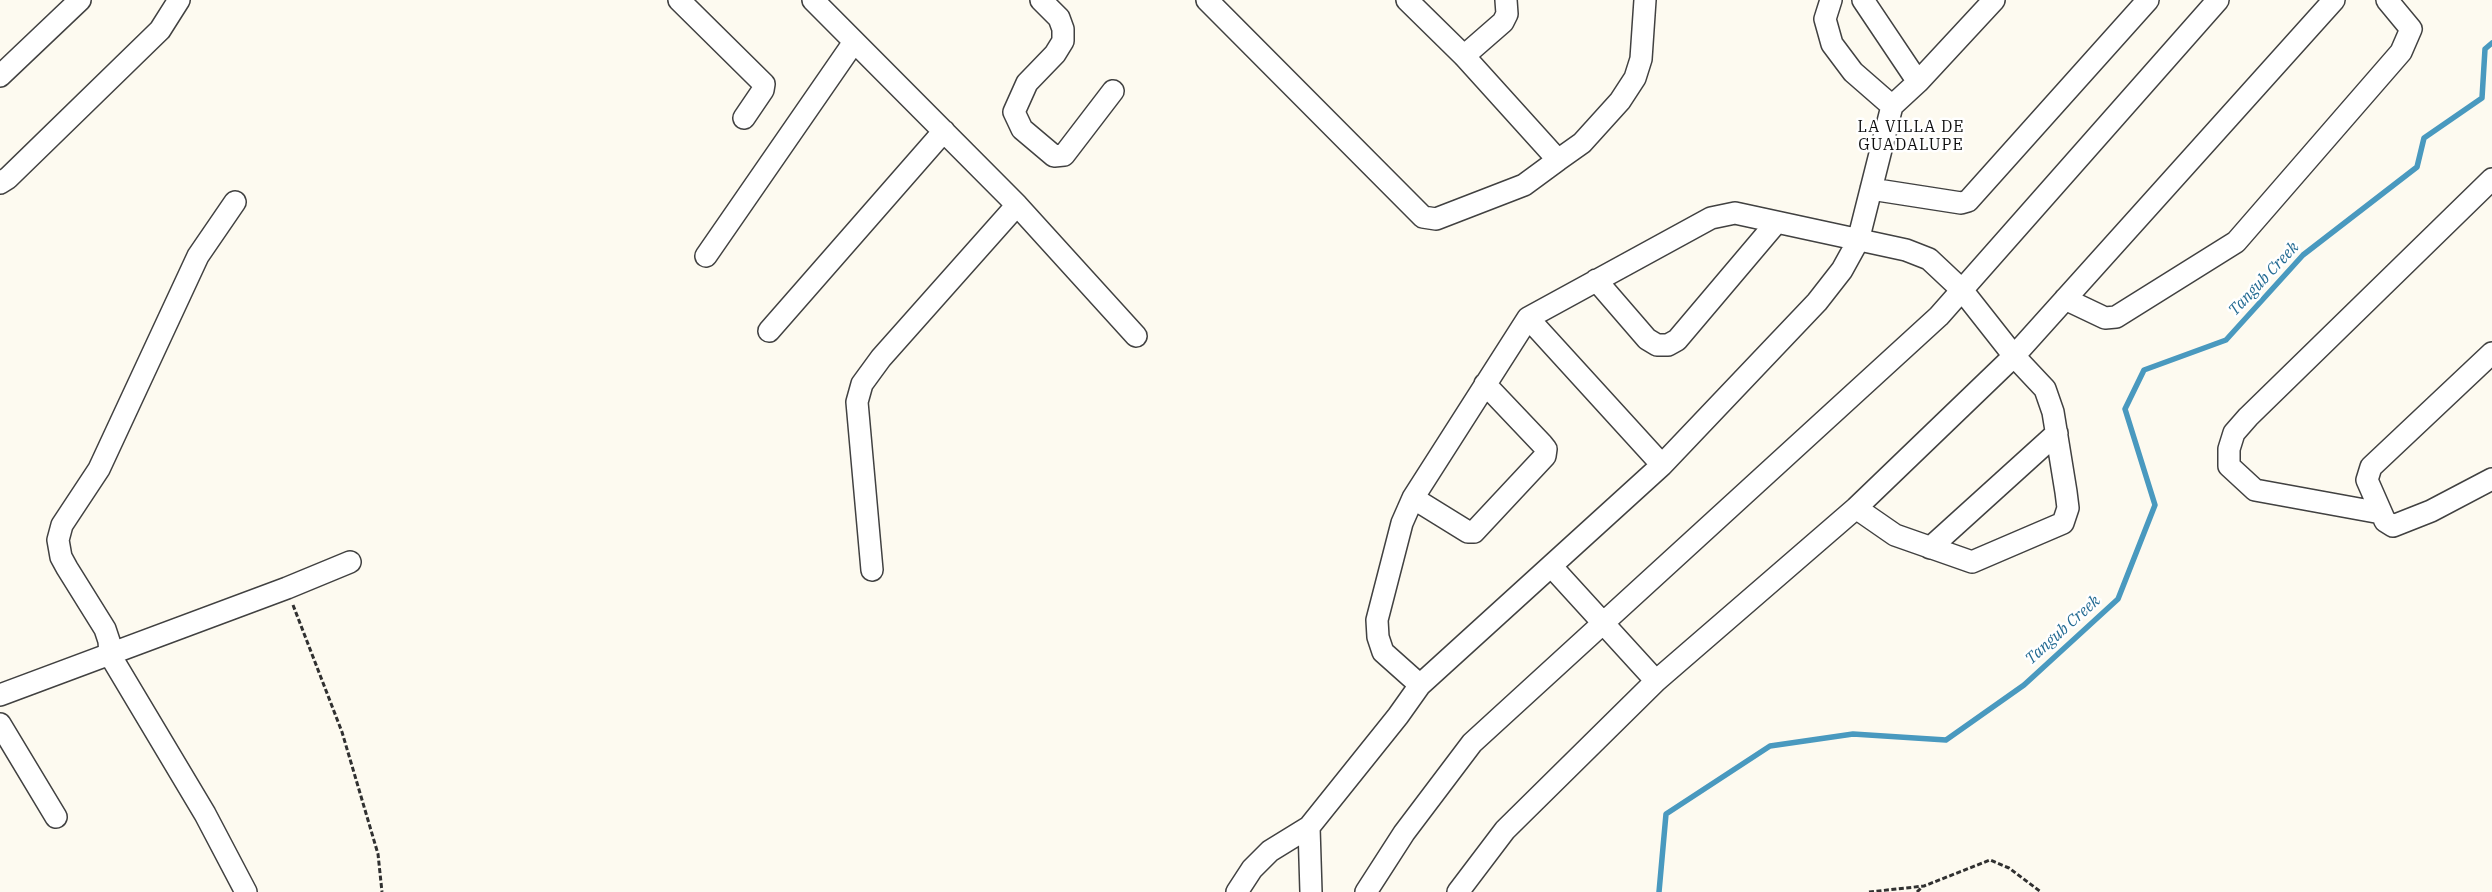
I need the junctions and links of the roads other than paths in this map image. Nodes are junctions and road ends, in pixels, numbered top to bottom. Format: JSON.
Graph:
{"nodes":[{"id":1,"x":80,"y":0,"type":"edge"},
{"id":2,"x":179,"y":0,"type":"edge"},
{"id":3,"x":679,"y":0,"type":"edge"},
{"id":4,"x":813,"y":0,"type":"edge"},
{"id":5,"x":1041,"y":0,"type":"edge"},
{"id":6,"x":1207,"y":0,"type":"edge"},
{"id":7,"x":1407,"y":0,"type":"edge"},
{"id":8,"x":1506,"y":0,"type":"edge"},
{"id":9,"x":1645,"y":0,"type":"edge"},
{"id":10,"x":1831,"y":0,"type":"edge"},
{"id":11,"x":1863,"y":0,"type":"edge"},
{"id":12,"x":1994,"y":0,"type":"edge"},
{"id":13,"x":2148,"y":0,"type":"edge"},
{"id":14,"x":2218,"y":0,"type":"edge"},
{"id":15,"x":2334,"y":0,"type":"edge"},
{"id":16,"x":2386,"y":0,"type":"edge"},
{"id":17,"x":854,"y":42,"type":"junction"},
{"id":18,"x":1464,"y":56,"type":"junction"},
{"id":19,"x":0,"y":76,"type":"edge"},
{"id":20,"x":1918,"y":82,"type":"junction"},
{"id":21,"x":1113,"y":91,"type":"dead end"},
{"id":22,"x":1892,"y":106,"type":"junction"},
{"id":23,"x":744,"y":118,"type":"dead end"},
{"id":24,"x":944,"y":131,"type":"junction"},
{"id":25,"x":1558,"y":160,"type":"junction"},
{"id":26,"x":2492,"y":179,"type":"edge"},
{"id":27,"x":0,"y":183,"type":"edge"},
{"id":28,"x":1871,"y":189,"type":"junction"},
{"id":29,"x":234,"y":202,"type":"dead end"},
{"id":30,"x":1018,"y":205,"type":"junction"},
{"id":31,"x":1776,"y":223,"type":"junction"},
{"id":32,"x":1858,"y":241,"type":"junction"},
{"id":33,"x":706,"y":256,"type":"dead end"},
{"id":34,"x":1596,"y":280,"type":"junction"},
{"id":35,"x":1962,"y":290,"type":"junction"},
{"id":36,"x":2065,"y":299,"type":"junction"},
{"id":37,"x":1528,"y":318,"type":"junction"},
{"id":38,"x":769,"y":331,"type":"dead end"},
{"id":39,"x":1136,"y":336,"type":"dead end"},
{"id":40,"x":2492,"y":353,"type":"edge"},
{"id":41,"x":2014,"y":356,"type":"junction"},
{"id":42,"x":1485,"y":384,"type":"junction"},
{"id":43,"x":2057,"y":433,"type":"junction"},
{"id":44,"x":1662,"y":466,"type":"junction"},
{"id":45,"x":2492,"y":480,"type":"edge"},
{"id":46,"x":1413,"y":498,"type":"junction"},
{"id":47,"x":1856,"y":508,"type":"junction"},
{"id":48,"x":2381,"y":513,"type":"junction"},
{"id":49,"x":1930,"y":548,"type":"junction"},
{"id":50,"x":350,"y":562,"type":"dead end"},
{"id":51,"x":1552,"y":567,"type":"junction"},
{"id":52,"x":872,"y":570,"type":"dead end"},
{"id":53,"x":1603,"y":622,"type":"junction"},
{"id":54,"x":110,"y":655,"type":"junction"},
{"id":55,"x":1656,"y":681,"type":"junction"},
{"id":56,"x":1420,"y":685,"type":"junction"},
{"id":57,"x":0,"y":695,"type":"edge"},
{"id":58,"x":0,"y":724,"type":"edge"},
{"id":59,"x":56,"y":817,"type":"dead end"},
{"id":60,"x":1310,"y":828,"type":"junction"},
{"id":61,"x":246,"y":892,"type":"edge"},
{"id":62,"x":1237,"y":892,"type":"edge"},
{"id":63,"x":1311,"y":892,"type":"edge"},
{"id":64,"x":1366,"y":892,"type":"edge"},
{"id":65,"x":1458,"y":892,"type":"edge"}],
"edges":[{"from":1,"to":19,"type":"street"},
{"from":2,"to":27,"type":"street"},
{"from":3,"to":23,"type":"street"},
{"from":4,"to":17,"type":"street"},
{"from":5,"to":21,"type":"street"},
{"from":6,"to":25,"type":"street"},
{"from":7,"to":18,"type":"street"},
{"from":8,"to":18,"type":"street"},
{"from":9,"to":25,"type":"street"},
{"from":10,"to":22,"type":"street"},
{"from":11,"to":20,"type":"street"},
{"from":12,"to":20,"type":"street"},
{"from":13,"to":28,"type":"street"},
{"from":14,"to":35,"type":"street"},
{"from":15,"to":36,"type":"street"},
{"from":16,"to":36,"type":"street"},
{"from":17,"to":24,"type":"street"},
{"from":17,"to":33,"type":"street"},
{"from":18,"to":25,"type":"street"},
{"from":20,"to":22,"type":"street"},
{"from":22,"to":28,"type":"street"},
{"from":24,"to":30,"type":"street"},
{"from":24,"to":38,"type":"street"},
{"from":26,"to":48,"type":"street"},
{"from":28,"to":32,"type":"street"},
{"from":29,"to":54,"type":"street"},
{"from":30,"to":39,"type":"street"},
{"from":30,"to":52,"type":"street"},
{"from":31,"to":32,"type":"street"},
{"from":31,"to":34,"type":"street"},
{"from":31,"to":34,"type":"street"},
{"from":32,"to":35,"type":"street"},
{"from":32,"to":44,"type":"street"},
{"from":34,"to":37,"type":"street"},
{"from":35,"to":41,"type":"street"},
{"from":35,"to":53,"type":"street"},
{"from":36,"to":41,"type":"street"},
{"from":37,"to":42,"type":"street"},
{"from":37,"to":44,"type":"street"},
{"from":40,"to":48,"type":"street"},
{"from":41,"to":43,"type":"street"},
{"from":41,"to":47,"type":"street"},
{"from":42,"to":46,"type":"street"},
{"from":42,"to":46,"type":"street"},
{"from":43,"to":49,"type":"street"},
{"from":43,"to":49,"type":"street"},
{"from":44,"to":51,"type":"street"},
{"from":45,"to":48,"type":"street"},
{"from":46,"to":56,"type":"street"},
{"from":47,"to":49,"type":"street"},
{"from":47,"to":55,"type":"street"},
{"from":50,"to":54,"type":"street"},
{"from":51,"to":53,"type":"street"},
{"from":51,"to":56,"type":"street"},
{"from":53,"to":55,"type":"street"},
{"from":53,"to":64,"type":"street"},
{"from":54,"to":57,"type":"street"},
{"from":54,"to":61,"type":"street"},
{"from":55,"to":65,"type":"street"},
{"from":56,"to":60,"type":"street"},
{"from":58,"to":59,"type":"street"},
{"from":60,"to":62,"type":"street"},
{"from":60,"to":63,"type":"street"}]}
